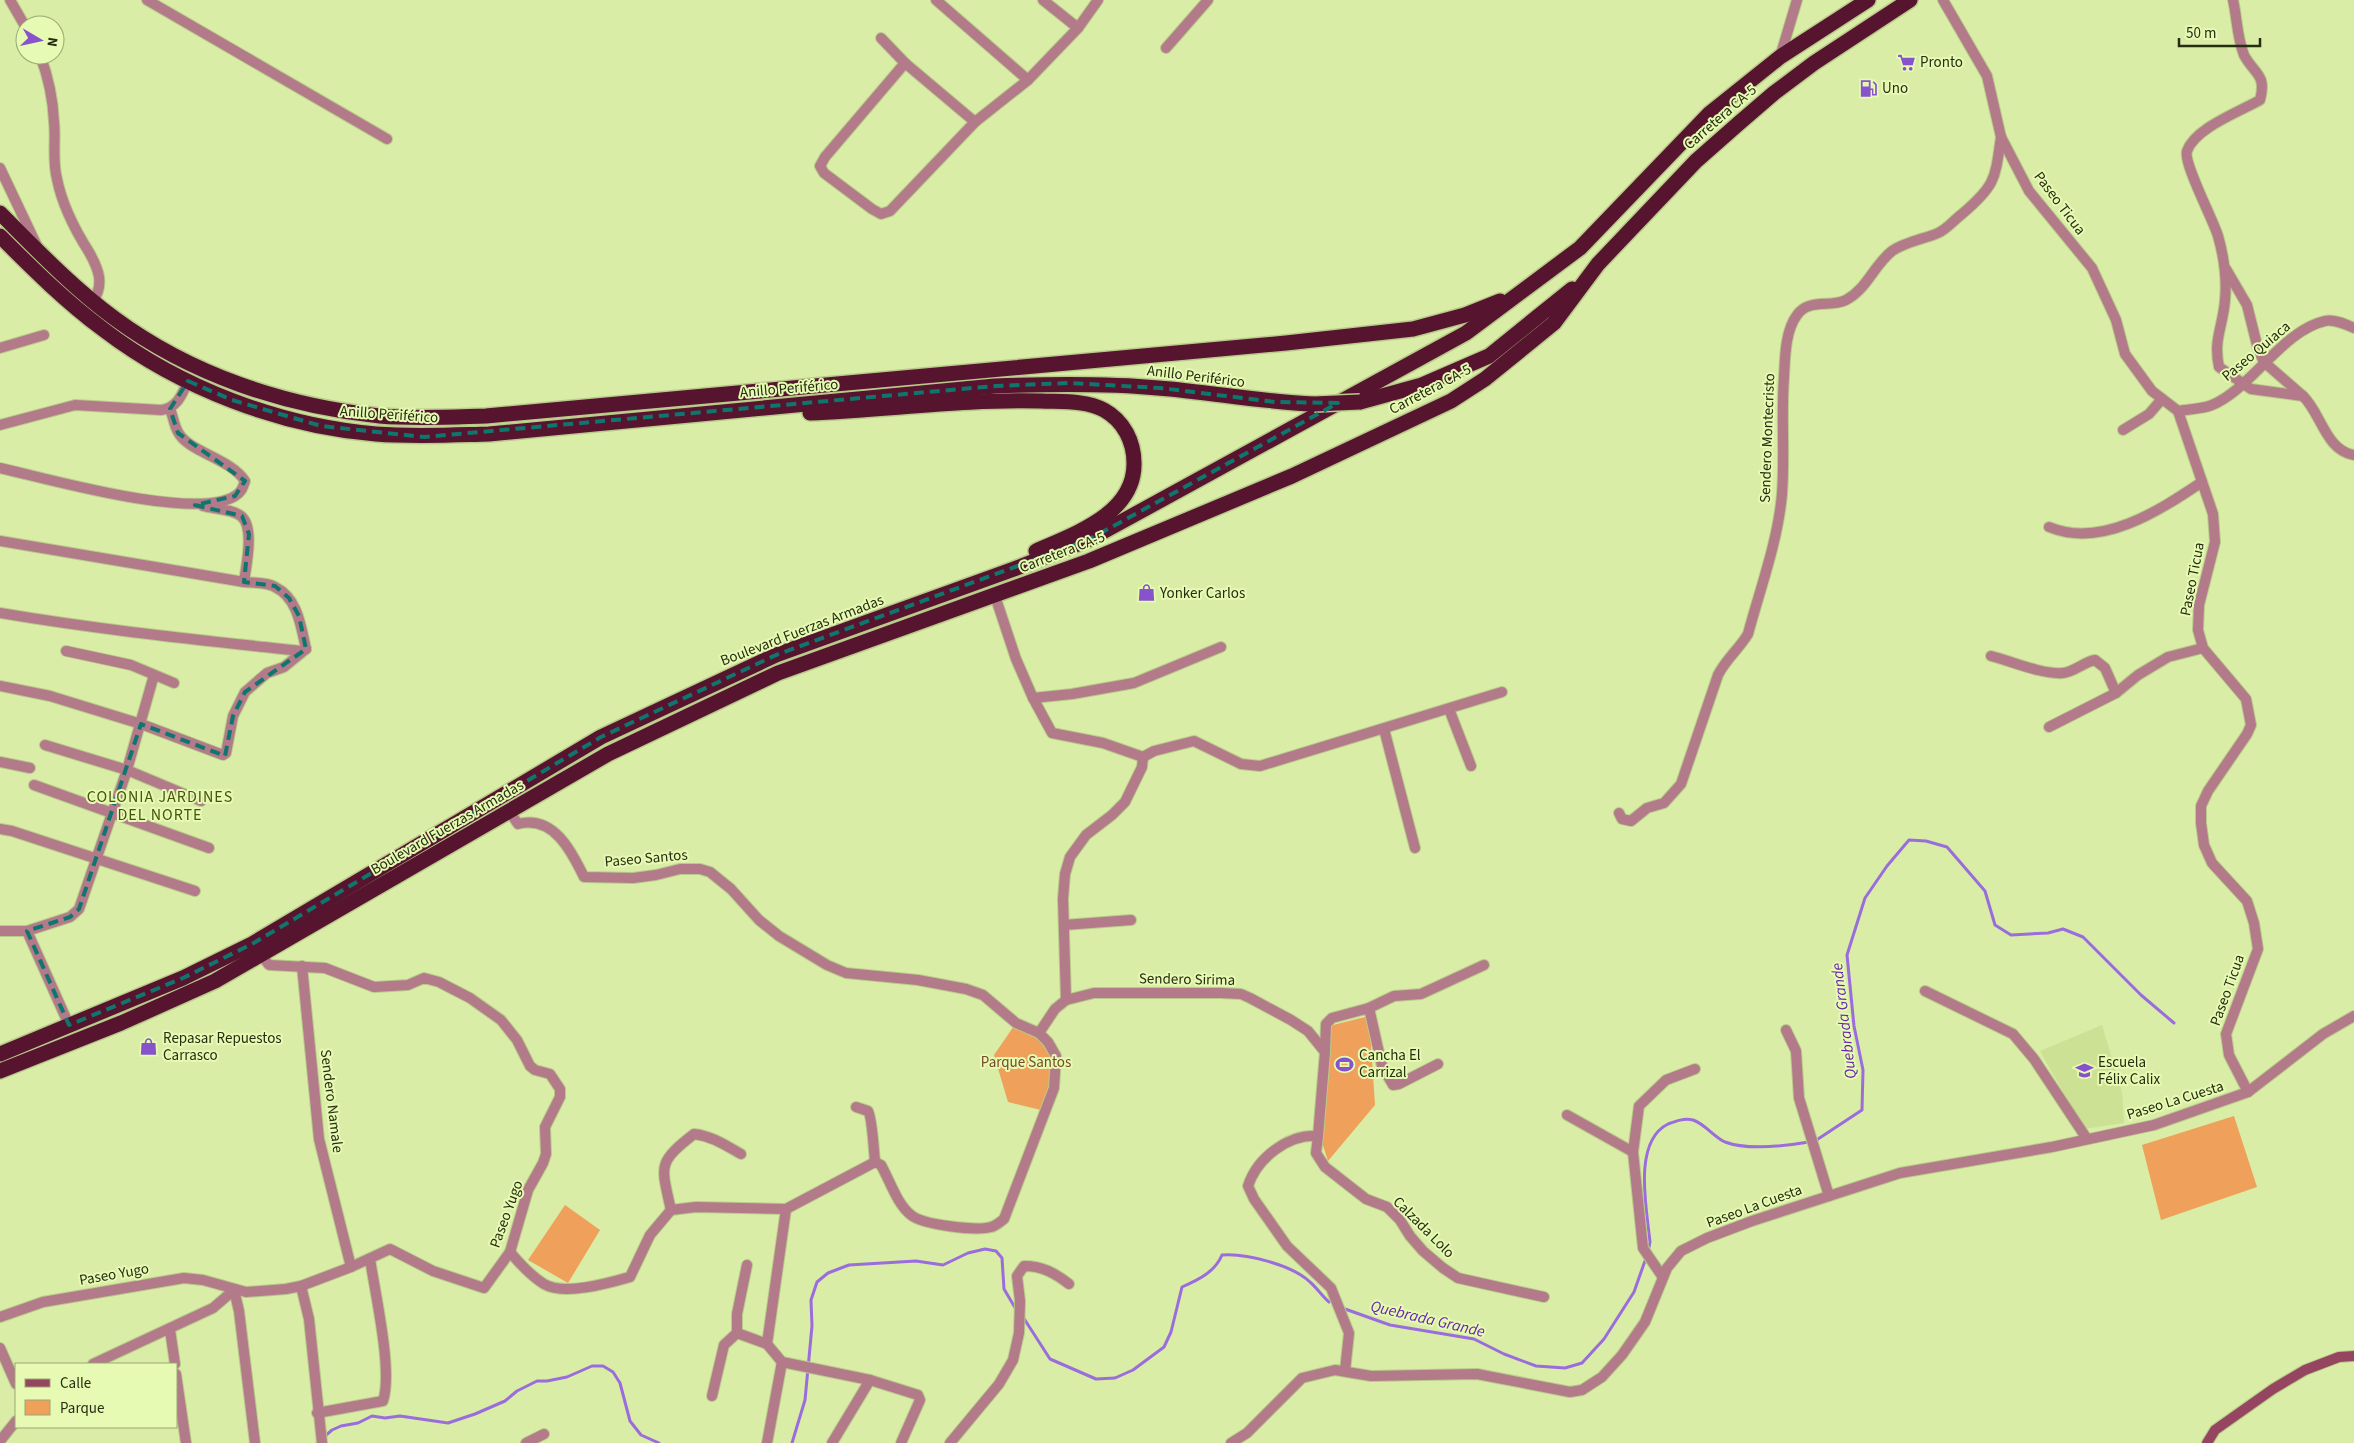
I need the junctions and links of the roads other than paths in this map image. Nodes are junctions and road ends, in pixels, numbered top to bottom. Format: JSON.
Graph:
{"nodes":[{"id":1,"x":10,"y":0,"type":"edge"},
{"id":2,"x":147,"y":0,"type":"edge"},
{"id":3,"x":936,"y":0,"type":"edge"},
{"id":4,"x":1043,"y":0,"type":"edge"},
{"id":5,"x":1098,"y":0,"type":"edge"},
{"id":6,"x":1208,"y":0,"type":"edge"},
{"id":7,"x":1797,"y":0,"type":"edge"},
{"id":8,"x":1868,"y":0,"type":"edge"},
{"id":9,"x":1910,"y":0,"type":"edge"},
{"id":10,"x":1943,"y":0,"type":"edge"},
{"id":11,"x":2233,"y":0,"type":"edge"},
{"id":12,"x":19,"y":15,"type":"edge"},
{"id":13,"x":1078,"y":28,"type":"junction"},
{"id":14,"x":881,"y":38,"type":"dead end"},
{"id":15,"x":1166,"y":48,"type":"dead end"},
{"id":16,"x":1780,"y":57,"type":"junction"},
{"id":17,"x":905,"y":63,"type":"junction"},
{"id":18,"x":43,"y":65,"type":"edge"},
{"id":19,"x":1028,"y":80,"type":"junction"},
{"id":20,"x":975,"y":122,"type":"junction"},
{"id":21,"x":2001,"y":137,"type":"junction"},
{"id":22,"x":387,"y":139,"type":"dead end"},
{"id":23,"x":0,"y":168,"type":"edge"},
{"id":24,"x":0,"y":213,"type":"edge"},
{"id":25,"x":0,"y":236,"type":"edge"},
{"id":26,"x":41,"y":254,"type":"junction"},
{"id":27,"x":1598,"y":264,"type":"junction"},
{"id":28,"x":2225,"y":268,"type":"junction"},
{"id":29,"x":1515,"y":295,"type":"junction"},
{"id":30,"x":93,"y":300,"type":"junction"},
{"id":31,"x":2354,"y":328,"type":"edge"},
{"id":32,"x":44,"y":335,"type":"dead end"},
{"id":33,"x":0,"y":348,"type":"edge"},
{"id":34,"x":2264,"y":362,"type":"junction"},
{"id":35,"x":188,"y":381,"type":"junction"},
{"id":36,"x":2243,"y":384,"type":"junction"},
{"id":37,"x":2303,"y":396,"type":"junction"},
{"id":38,"x":2162,"y":399,"type":"junction"},
{"id":39,"x":170,"y":409,"type":"junction"},
{"id":40,"x":2178,"y":411,"type":"junction"},
{"id":41,"x":675,"y":416,"type":"junction"},
{"id":42,"x":0,"y":425,"type":"edge"},
{"id":43,"x":2123,"y":430,"type":"dead end"},
{"id":44,"x":2354,"y":455,"type":"edge"},
{"id":45,"x":0,"y":468,"type":"edge"},
{"id":46,"x":2202,"y":482,"type":"junction"},
{"id":47,"x":195,"y":505,"type":"junction"},
{"id":48,"x":2049,"y":527,"type":"dead end"},
{"id":49,"x":0,"y":542,"type":"edge"},
{"id":50,"x":244,"y":582,"type":"junction"},
{"id":51,"x":995,"y":596,"type":"junction"},
{"id":52,"x":900,"y":611,"type":"junction"},
{"id":53,"x":0,"y":613,"type":"edge"},
{"id":54,"x":917,"y":624,"type":"joint"},
{"id":55,"x":1221,"y":647,"type":"dead end"},
{"id":56,"x":2203,"y":648,"type":"junction"},
{"id":57,"x":306,"y":649,"type":"junction"},
{"id":58,"x":66,"y":651,"type":"dead end"},
{"id":59,"x":1991,"y":656,"type":"dead end"},
{"id":60,"x":154,"y":675,"type":"junction"},
{"id":61,"x":174,"y":683,"type":"dead end"},
{"id":62,"x":0,"y":686,"type":"edge"},
{"id":63,"x":1502,"y":692,"type":"dead end"},
{"id":64,"x":2116,"y":693,"type":"junction"},
{"id":65,"x":1033,"y":698,"type":"junction"},
{"id":66,"x":1449,"y":709,"type":"junction"},
{"id":67,"x":141,"y":724,"type":"junction"},
{"id":68,"x":2049,"y":727,"type":"dead end"},
{"id":69,"x":1384,"y":729,"type":"junction"},
{"id":70,"x":45,"y":745,"type":"dead end"},
{"id":71,"x":1143,"y":757,"type":"junction"},
{"id":72,"x":0,"y":762,"type":"edge"},
{"id":73,"x":1472,"y":766,"type":"dead end"},
{"id":74,"x":30,"y":768,"type":"dead end"},
{"id":75,"x":127,"y":770,"type":"junction"},
{"id":76,"x":34,"y":786,"type":"dead end"},
{"id":77,"x":201,"y":801,"type":"dead end"},
{"id":78,"x":510,"y":811,"type":"junction"},
{"id":79,"x":113,"y":812,"type":"junction"},
{"id":80,"x":1618,"y":813,"type":"dead end"},
{"id":81,"x":0,"y":829,"type":"edge"},
{"id":82,"x":209,"y":848,"type":"dead end"},
{"id":83,"x":1415,"y":848,"type":"dead end"},
{"id":84,"x":96,"y":858,"type":"junction"},
{"id":85,"x":195,"y":891,"type":"dead end"},
{"id":86,"x":1131,"y":920,"type":"dead end"},
{"id":87,"x":1064,"y":924,"type":"junction"},
{"id":88,"x":0,"y":931,"type":"edge"},
{"id":89,"x":27,"y":931,"type":"junction"},
{"id":90,"x":260,"y":955,"type":"junction"},
{"id":91,"x":1484,"y":965,"type":"dead end"},
{"id":92,"x":302,"y":966,"type":"junction"},
{"id":93,"x":1925,"y":991,"type":"dead end"},
{"id":94,"x":1066,"y":1000,"type":"junction"},
{"id":95,"x":1369,"y":1008,"type":"junction"},
{"id":96,"x":2354,"y":1016,"type":"edge"},
{"id":97,"x":69,"y":1025,"type":"junction"},
{"id":98,"x":1786,"y":1030,"type":"dead end"},
{"id":99,"x":1039,"y":1033,"type":"junction"},
{"id":100,"x":1326,"y":1052,"type":"junction"},
{"id":101,"x":0,"y":1054,"type":"edge"},
{"id":102,"x":1438,"y":1064,"type":"dead end"},
{"id":103,"x":1695,"y":1069,"type":"dead end"},
{"id":104,"x":0,"y":1071,"type":"edge"},
{"id":105,"x":2248,"y":1092,"type":"junction"},
{"id":106,"x":856,"y":1108,"type":"dead end"},
{"id":107,"x":1567,"y":1114,"type":"dead end"},
{"id":108,"x":1318,"y":1136,"type":"junction"},
{"id":109,"x":2087,"y":1139,"type":"junction"},
{"id":110,"x":1633,"y":1152,"type":"junction"},
{"id":111,"x":741,"y":1154,"type":"dead end"},
{"id":112,"x":875,"y":1162,"type":"junction"},
{"id":113,"x":1829,"y":1196,"type":"junction"},
{"id":114,"x":786,"y":1209,"type":"junction"},
{"id":115,"x":671,"y":1210,"type":"junction"},
{"id":116,"x":510,"y":1252,"type":"junction"},
{"id":117,"x":370,"y":1259,"type":"junction"},
{"id":118,"x":747,"y":1265,"type":"dead end"},
{"id":119,"x":351,"y":1267,"type":"junction"},
{"id":120,"x":1662,"y":1276,"type":"junction"},
{"id":121,"x":1069,"y":1284,"type":"dead end"},
{"id":122,"x":301,"y":1286,"type":"junction"},
{"id":123,"x":234,"y":1290,"type":"junction"},
{"id":124,"x":1544,"y":1297,"type":"dead end"},
{"id":125,"x":0,"y":1317,"type":"edge"},
{"id":126,"x":170,"y":1330,"type":"junction"},
{"id":127,"x":737,"y":1333,"type":"junction"},
{"id":128,"x":767,"y":1344,"type":"junction"},
{"id":129,"x":0,"y":1348,"type":"edge"},
{"id":130,"x":2354,"y":1356,"type":"edge"},
{"id":131,"x":782,"y":1362,"type":"junction"},
{"id":132,"x":95,"y":1363,"type":"edge"},
{"id":133,"x":175,"y":1363,"type":"edge"},
{"id":134,"x":1345,"y":1371,"type":"junction"},
{"id":135,"x":870,"y":1380,"type":"junction"},
{"id":136,"x":15,"y":1382,"type":"edge"},
{"id":137,"x":178,"y":1388,"type":"edge"},
{"id":138,"x":712,"y":1396,"type":"dead end"},
{"id":139,"x":317,"y":1413,"type":"junction"},
{"id":140,"x":15,"y":1422,"type":"edge"},
{"id":141,"x":544,"y":1434,"type":"dead end"},
{"id":142,"x":321,"y":1438,"type":"edge"},
{"id":143,"x":0,"y":1441,"type":"edge"},
{"id":144,"x":186,"y":1443,"type":"edge"},
{"id":145,"x":255,"y":1443,"type":"edge"},
{"id":146,"x":526,"y":1443,"type":"edge"},
{"id":147,"x":766,"y":1443,"type":"edge"},
{"id":148,"x":832,"y":1443,"type":"edge"},
{"id":149,"x":901,"y":1443,"type":"edge"},
{"id":150,"x":950,"y":1443,"type":"edge"},
{"id":151,"x":1231,"y":1443,"type":"edge"},
{"id":152,"x":2207,"y":1443,"type":"edge"}],
"edges":[{"from":1,"to":12,"type":"street"},
{"from":2,"to":22,"type":"street"},
{"from":3,"to":19,"type":"street"},
{"from":4,"to":13,"type":"street"},
{"from":5,"to":13,"type":"street"},
{"from":6,"to":15,"type":"street"},
{"from":7,"to":16,"type":"street"},
{"from":8,"to":16,"type":"highway","name":"Carretera CA-5"},
{"from":9,"to":27,"type":"highway","name":"Carretera CA-5"},
{"from":10,"to":21,"type":"street","name":"Paseo Ticua"},
{"from":11,"to":28,"type":"street"},
{"from":13,"to":19,"type":"street"},
{"from":14,"to":17,"type":"street"},
{"from":16,"to":29,"type":"highway","name":"Carretera CA-5"},
{"from":17,"to":20,"type":"street"},
{"from":17,"to":20,"type":"street"},
{"from":18,"to":30,"type":"street"},
{"from":19,"to":20,"type":"street"},
{"from":21,"to":38,"type":"street","name":"Paseo Ticua"},
{"from":21,"to":80,"type":"street","name":"Sendero Montecristo"},
{"from":23,"to":26,"type":"street"},
{"from":24,"to":26,"type":"highway","name":"Anillo Periférico"},
{"from":25,"to":35,"type":"highway","name":"Anillo Periférico"},
{"from":26,"to":30,"type":"highway","name":"Anillo Periférico"},
{"from":27,"to":41,"type":"highway","name":"Anillo Periférico","bridge":true},
{"from":27,"to":51,"type":"highway","name":"Carretera CA-5"},
{"from":28,"to":34,"type":"street"},
{"from":28,"to":36,"type":"street"},
{"from":29,"to":30,"type":"highway","name":"Anillo Periférico"},
{"from":29,"to":52,"type":"highway","name":"Carretera CA-5"},
{"from":31,"to":34,"type":"street","name":"Paseo Quiaca"},
{"from":32,"to":33,"type":"street"},
{"from":34,"to":36,"type":"street","name":"Paseo Quiaca"},
{"from":34,"to":37,"type":"street"},
{"from":35,"to":39,"type":"street"},
{"from":35,"to":41,"type":"highway","name":"Anillo Periférico"},
{"from":36,"to":37,"type":"street"},
{"from":36,"to":40,"type":"street","name":"Paseo Quiaca"},
{"from":37,"to":44,"type":"street"},
{"from":38,"to":40,"type":"street","name":"Paseo Ticua"},
{"from":38,"to":43,"type":"street"},
{"from":39,"to":42,"type":"street"},
{"from":39,"to":47,"type":"street"},
{"from":40,"to":46,"type":"street","name":"Paseo Ticua"},
{"from":41,"to":52,"type":"highway"},
{"from":45,"to":47,"type":"street"},
{"from":46,"to":48,"type":"street"},
{"from":46,"to":56,"type":"street","name":"Paseo Ticua"},
{"from":47,"to":50,"type":"street"},
{"from":49,"to":50,"type":"street"},
{"from":50,"to":57,"type":"street"},
{"from":51,"to":54,"type":"highway","name":"Carretera CA-5"},
{"from":51,"to":65,"type":"street"},
{"from":52,"to":97,"type":"highway","name":"Boulevard Fuerzas Armadas"},
{"from":53,"to":57,"type":"street"},
{"from":54,"to":78,"type":"highway","name":"Boulevard Fuerzas Armadas"},
{"from":55,"to":65,"type":"street"},
{"from":56,"to":64,"type":"street"},
{"from":56,"to":105,"type":"street","name":"Paseo Ticua"},
{"from":57,"to":67,"type":"street"},
{"from":58,"to":60,"type":"street"},
{"from":59,"to":64,"type":"street"},
{"from":60,"to":61,"type":"street"},
{"from":60,"to":67,"type":"street"},
{"from":62,"to":67,"type":"street"},
{"from":63,"to":66,"type":"street"},
{"from":64,"to":68,"type":"street"},
{"from":65,"to":71,"type":"street"},
{"from":66,"to":69,"type":"street"},
{"from":66,"to":73,"type":"street"},
{"from":67,"to":75,"type":"street"},
{"from":69,"to":71,"type":"street"},
{"from":69,"to":83,"type":"street"},
{"from":70,"to":75,"type":"street"},
{"from":71,"to":87,"type":"street"},
{"from":72,"to":74,"type":"street"},
{"from":75,"to":77,"type":"street"},
{"from":75,"to":79,"type":"street"},
{"from":76,"to":79,"type":"street"},
{"from":78,"to":90,"type":"highway","name":"Boulevard Fuerzas Armadas"},
{"from":78,"to":99,"type":"street","name":"Paseo Santos"},
{"from":79,"to":82,"type":"street"},
{"from":79,"to":84,"type":"street"},
{"from":81,"to":84,"type":"street"},
{"from":84,"to":85,"type":"street"},
{"from":84,"to":89,"type":"street"},
{"from":86,"to":87,"type":"street"},
{"from":87,"to":94,"type":"street"},
{"from":88,"to":89,"type":"street"},
{"from":89,"to":97,"type":"street"},
{"from":90,"to":92,"type":"street","name":"Paseo Yugo"},
{"from":90,"to":104,"type":"highway","name":"Boulevard Fuerzas Armadas"},
{"from":91,"to":95,"type":"street"},
{"from":92,"to":116,"type":"street","name":"Paseo Yugo"},
{"from":92,"to":119,"type":"street","name":"Sendero Namale"},
{"from":93,"to":109,"type":"street"},
{"from":94,"to":99,"type":"street"},
{"from":94,"to":100,"type":"street","name":"Sendero Sirima"},
{"from":95,"to":100,"type":"street"},
{"from":95,"to":102,"type":"street"},
{"from":96,"to":105,"type":"street","name":"Paseo La Cuesta"},
{"from":97,"to":101,"type":"highway","name":"Boulevard Fuerzas Armadas"},
{"from":98,"to":113,"type":"street"},
{"from":99,"to":112,"type":"street"},
{"from":100,"to":108,"type":"street"},
{"from":103,"to":110,"type":"street"},
{"from":105,"to":109,"type":"street","name":"Paseo La Cuesta"},
{"from":106,"to":112,"type":"street"},
{"from":107,"to":110,"type":"street"},
{"from":108,"to":124,"type":"street","name":"Calzada Lolo"},
{"from":108,"to":134,"type":"street"},
{"from":109,"to":113,"type":"street","name":"Paseo La Cuesta"},
{"from":110,"to":120,"type":"street"},
{"from":111,"to":115,"type":"street"},
{"from":112,"to":114,"type":"street"},
{"from":113,"to":120,"type":"street","name":"Paseo La Cuesta"},
{"from":114,"to":115,"type":"street"},
{"from":114,"to":128,"type":"street"},
{"from":115,"to":116,"type":"street"},
{"from":116,"to":117,"type":"street","name":"Paseo Yugo"},
{"from":117,"to":119,"type":"street","name":"Paseo Yugo"},
{"from":117,"to":139,"type":"street"},
{"from":118,"to":127,"type":"street"},
{"from":119,"to":122,"type":"street","name":"Paseo Yugo"},
{"from":120,"to":134,"type":"street","name":"Paseo La Cuesta"},
{"from":121,"to":150,"type":"street"},
{"from":122,"to":123,"type":"street","name":"Paseo Yugo"},
{"from":122,"to":139,"type":"street"},
{"from":123,"to":125,"type":"street","name":"Paseo Yugo"},
{"from":123,"to":126,"type":"street"},
{"from":123,"to":145,"type":"street"},
{"from":126,"to":132,"type":"street"},
{"from":126,"to":133,"type":"street"},
{"from":127,"to":128,"type":"street"},
{"from":127,"to":138,"type":"street"},
{"from":128,"to":131,"type":"street"},
{"from":129,"to":136,"type":"street"},
{"from":130,"to":152,"type":"street"},
{"from":131,"to":135,"type":"street"},
{"from":131,"to":147,"type":"street"},
{"from":134,"to":151,"type":"street","name":"Paseo La Cuesta"},
{"from":135,"to":148,"type":"street"},
{"from":135,"to":149,"type":"street"},
{"from":137,"to":144,"type":"street"},
{"from":139,"to":142,"type":"street"},
{"from":140,"to":143,"type":"street"},
{"from":141,"to":146,"type":"street"}]}
